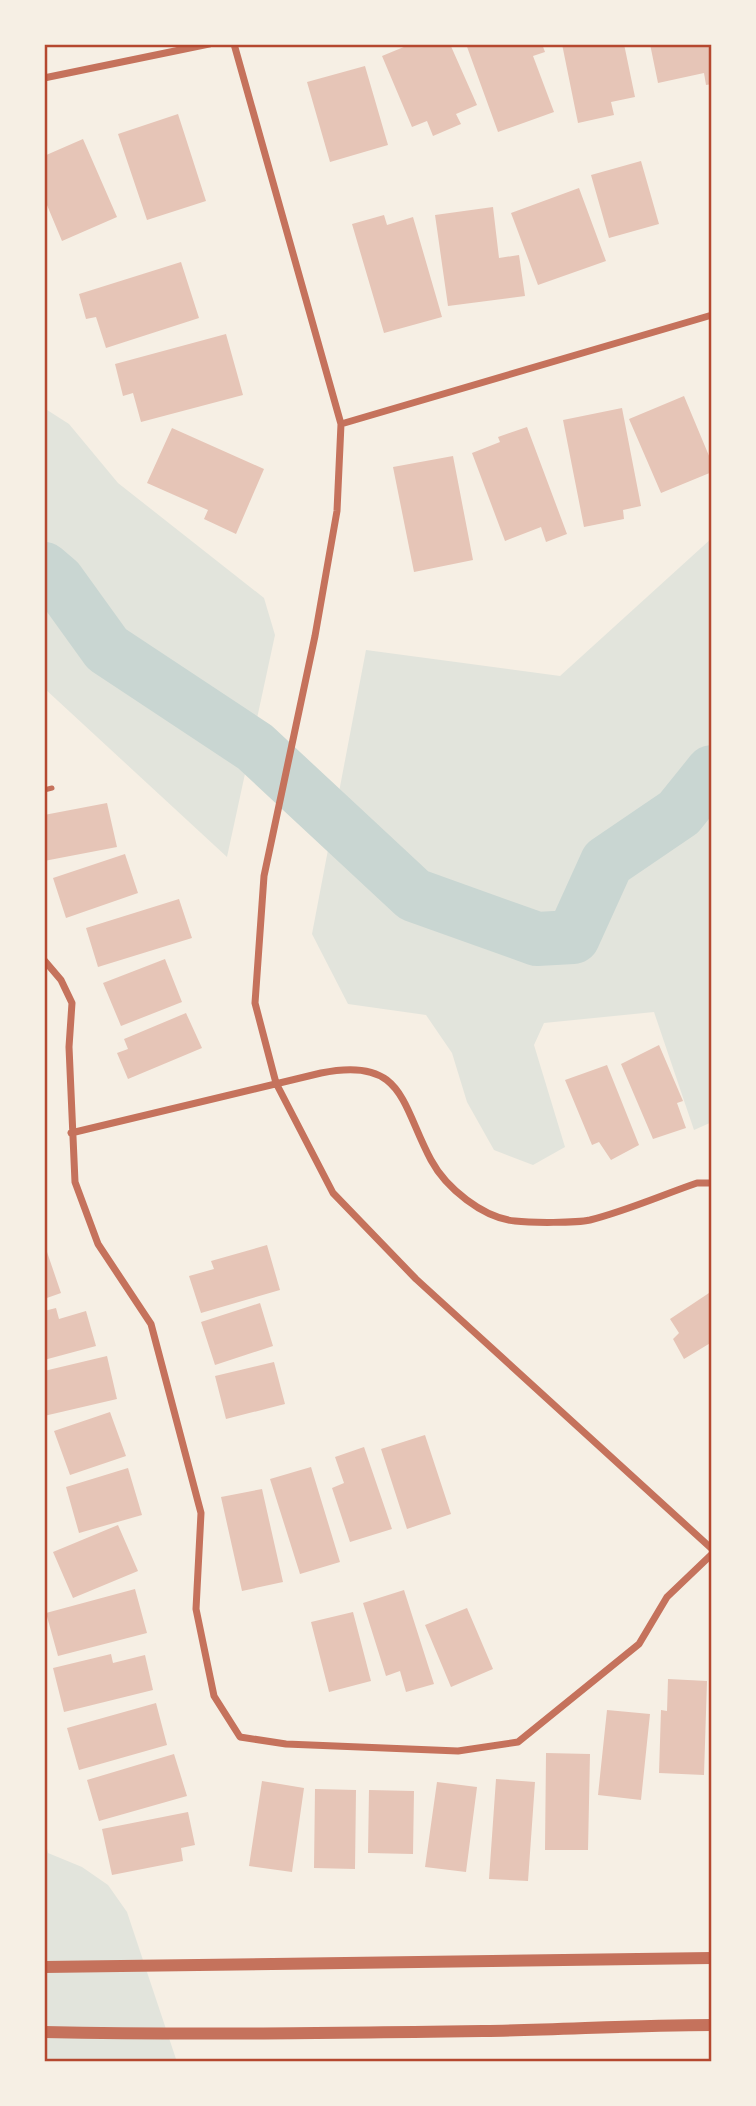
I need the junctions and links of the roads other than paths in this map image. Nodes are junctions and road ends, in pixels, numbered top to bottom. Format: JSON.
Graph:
{"nodes":[{"id":1,"x":209,"y":44,"type":"edge"},
{"id":2,"x":234,"y":44,"type":"edge"},
{"id":3,"x":44,"y":78,"type":"edge"},
{"id":4,"x":712,"y":315,"type":"edge"},
{"id":5,"x":341,"y":424,"type":"junction"},
{"id":6,"x":52,"y":788,"type":"dead end"},
{"id":7,"x":44,"y":790,"type":"edge"},
{"id":8,"x":44,"y":960,"type":"edge"},
{"id":9,"x":276,"y":1083,"type":"junction"},
{"id":10,"x":71,"y":1133,"type":"junction"},
{"id":11,"x":712,"y":1183,"type":"edge"},
{"id":12,"x":712,"y":1551,"type":"edge"},
{"id":13,"x":712,"y":1958,"type":"edge"},
{"id":14,"x":44,"y":1967,"type":"edge"},
{"id":15,"x":712,"y":2025,"type":"edge"},
{"id":16,"x":44,"y":2032,"type":"edge"}],
"edges":[{"from":1,"to":3,"type":"street"},
{"from":2,"to":5,"type":"street"},
{"from":4,"to":5,"type":"street"},
{"from":5,"to":9,"type":"street"},
{"from":6,"to":7,"type":"lane"},
{"from":8,"to":10,"type":"street"},
{"from":9,"to":10,"type":"street"},
{"from":9,"to":11,"type":"street"},
{"from":9,"to":12,"type":"street"},
{"from":10,"to":12,"type":"street"},
{"from":13,"to":14,"type":"street"},
{"from":15,"to":16,"type":"street"}]}
